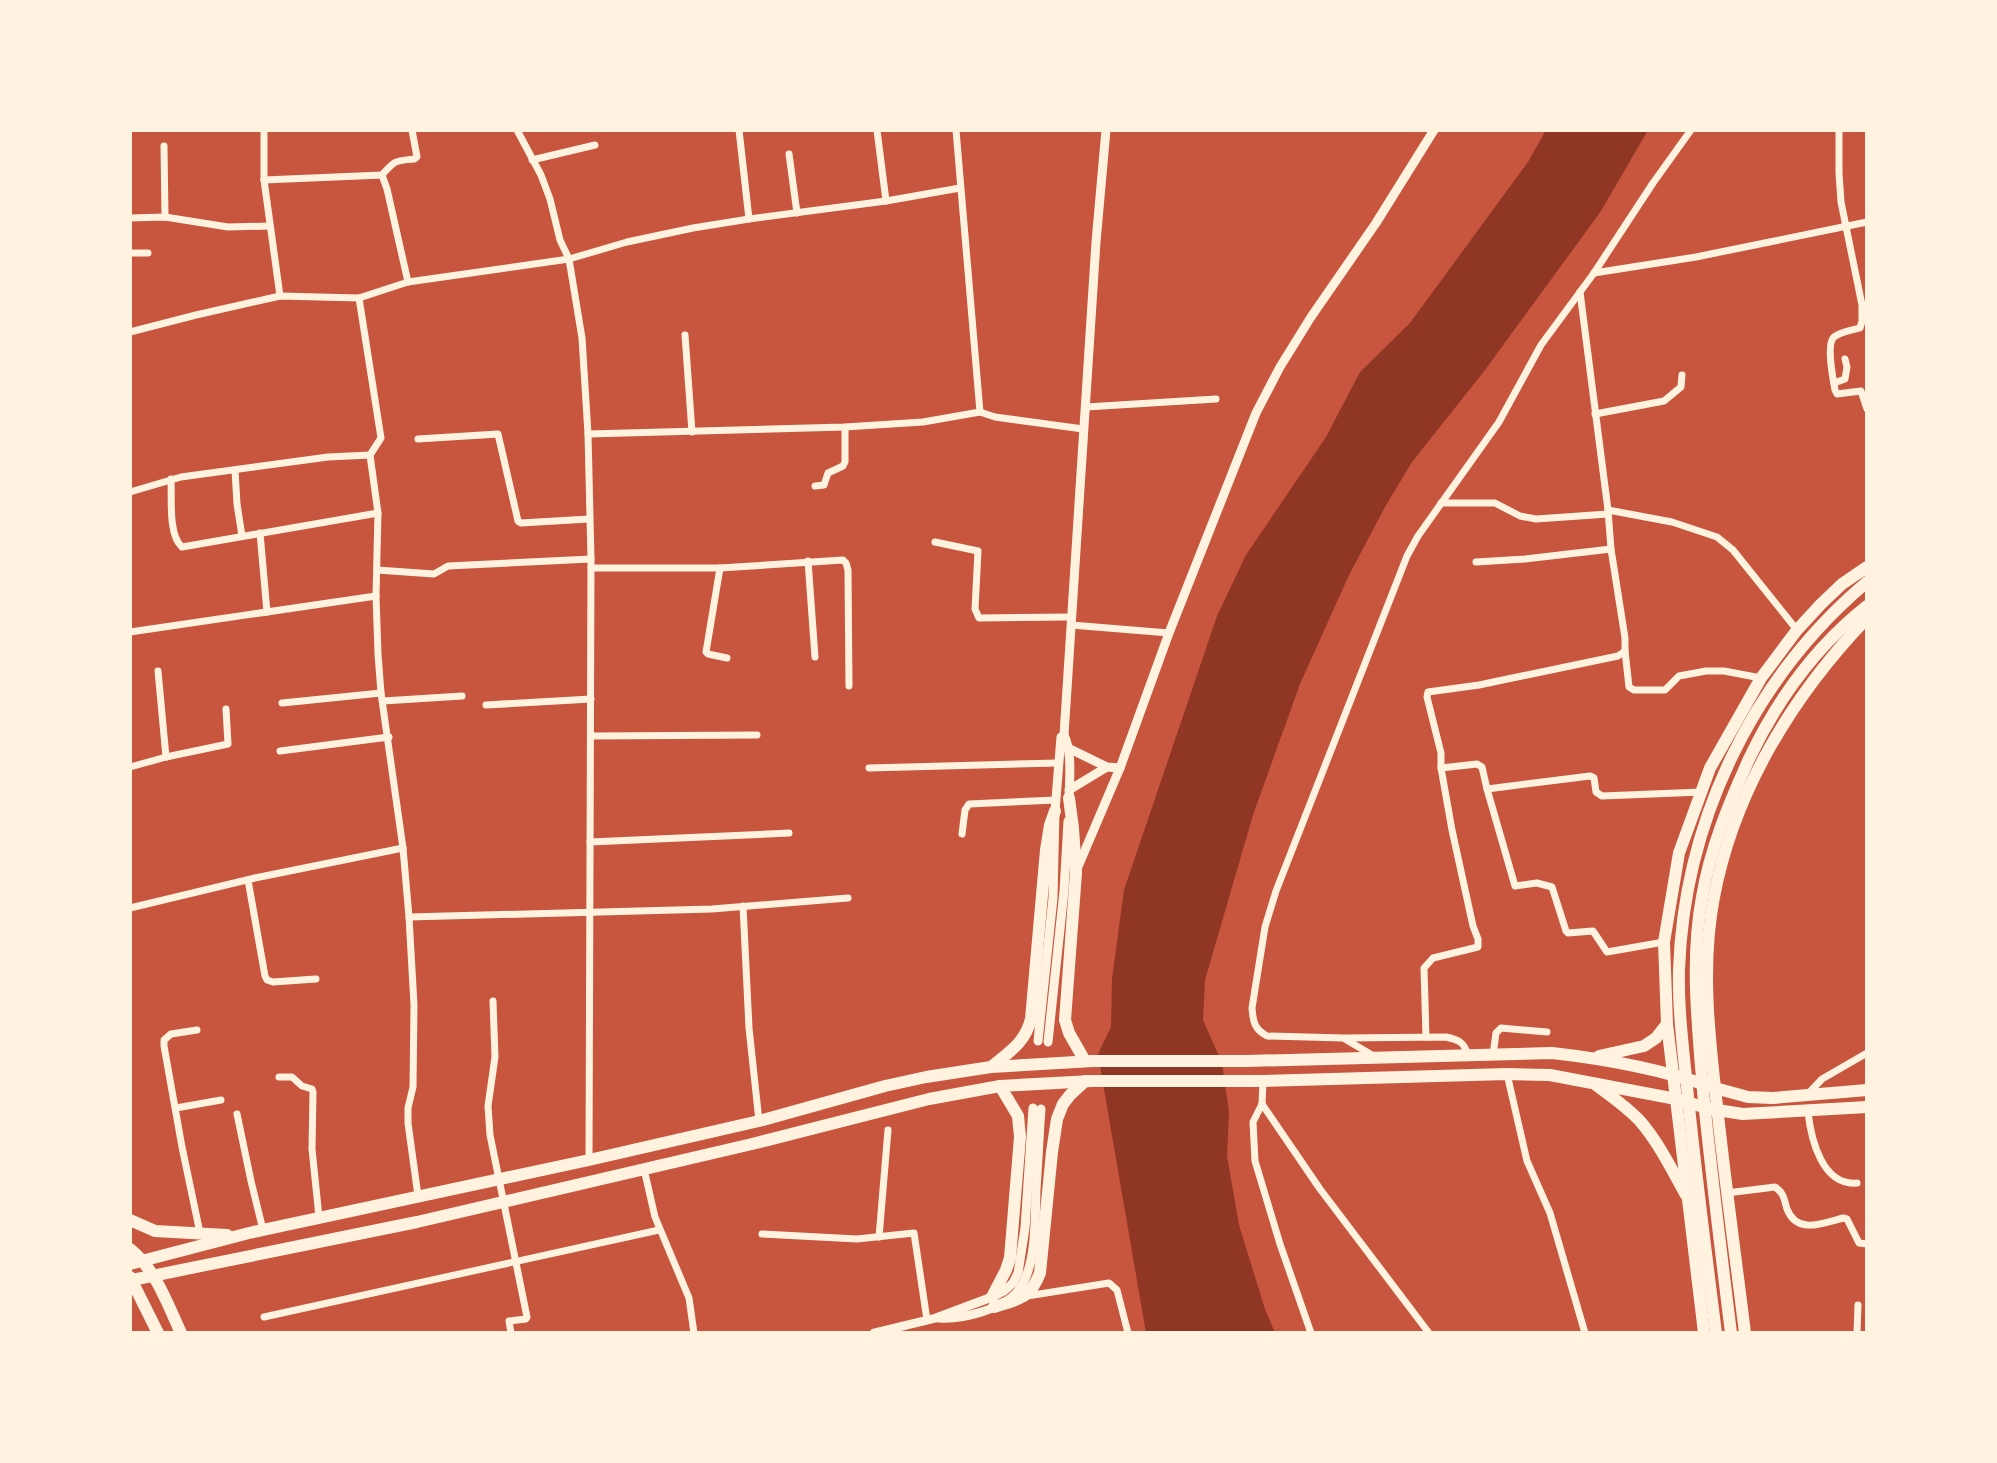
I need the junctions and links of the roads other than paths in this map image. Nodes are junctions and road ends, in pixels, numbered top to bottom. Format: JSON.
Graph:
{"nodes":[{"id":1,"x":264,"y":130,"type":"edge"},
{"id":2,"x":412,"y":130,"type":"edge"},
{"id":3,"x":517,"y":130,"type":"edge"},
{"id":4,"x":739,"y":130,"type":"edge"},
{"id":5,"x":877,"y":130,"type":"edge"},
{"id":6,"x":956,"y":130,"type":"edge"},
{"id":7,"x":1106,"y":130,"type":"edge"},
{"id":8,"x":1434,"y":130,"type":"edge"},
{"id":9,"x":1691,"y":130,"type":"edge"},
{"id":10,"x":1839,"y":131,"type":"edge"},
{"id":11,"x":595,"y":145,"type":"dead end"},
{"id":12,"x":164,"y":146,"type":"dead end"},
{"id":13,"x":789,"y":154,"type":"dead end"},
{"id":14,"x":532,"y":160,"type":"junction"},
{"id":15,"x":382,"y":175,"type":"junction"},
{"id":16,"x":264,"y":180,"type":"junction"},
{"id":17,"x":960,"y":188,"type":"junction"},
{"id":18,"x":886,"y":201,"type":"junction"},
{"id":19,"x":797,"y":213,"type":"junction"},
{"id":20,"x":165,"y":217,"type":"junction"},
{"id":21,"x":130,"y":218,"type":"edge"},
{"id":22,"x":749,"y":219,"type":"junction"},
{"id":23,"x":1867,"y":222,"type":"edge"},
{"id":24,"x":270,"y":226,"type":"junction"},
{"id":25,"x":1847,"y":226,"type":"junction"},
{"id":26,"x":130,"y":253,"type":"edge"},
{"id":27,"x":148,"y":253,"type":"dead end"},
{"id":28,"x":569,"y":259,"type":"junction"},
{"id":29,"x":1594,"y":273,"type":"junction"},
{"id":30,"x":408,"y":282,"type":"junction"},
{"id":31,"x":1580,"y":292,"type":"junction"},
{"id":32,"x":280,"y":296,"type":"junction"},
{"id":33,"x":359,"y":298,"type":"junction"},
{"id":34,"x":130,"y":332,"type":"edge"},
{"id":35,"x":685,"y":335,"type":"dead end"},
{"id":36,"x":1845,"y":359,"type":"dead end"},
{"id":37,"x":1682,"y":375,"type":"dead end"},
{"id":38,"x":1834,"y":383,"type":"junction"},
{"id":39,"x":1216,"y":399,"type":"dead end"},
{"id":40,"x":1086,"y":407,"type":"junction"},
{"id":41,"x":1867,"y":409,"type":"edge"},
{"id":42,"x":980,"y":412,"type":"junction"},
{"id":43,"x":1595,"y":414,"type":"junction"},
{"id":44,"x":845,"y":427,"type":"junction"},
{"id":45,"x":1083,"y":429,"type":"junction"},
{"id":46,"x":692,"y":432,"type":"junction"},
{"id":47,"x":588,"y":434,"type":"junction"},
{"id":48,"x":418,"y":439,"type":"dead end"},
{"id":49,"x":370,"y":455,"type":"junction"},
{"id":50,"x":235,"y":470,"type":"junction"},
{"id":51,"x":171,"y":479,"type":"junction"},
{"id":52,"x":815,"y":486,"type":"dead end"},
{"id":53,"x":130,"y":492,"type":"edge"},
{"id":54,"x":1441,"y":503,"type":"junction"},
{"id":55,"x":1608,"y":512,"type":"junction"},
{"id":56,"x":378,"y":513,"type":"junction"},
{"id":57,"x":589,"y":519,"type":"junction"},
{"id":58,"x":260,"y":533,"type":"junction"},
{"id":59,"x":242,"y":536,"type":"junction"},
{"id":60,"x":935,"y":542,"type":"dead end"},
{"id":61,"x":1611,"y":549,"type":"junction"},
{"id":62,"x":591,"y":559,"type":"junction"},
{"id":63,"x":808,"y":561,"type":"junction"},
{"id":64,"x":1476,"y":562,"type":"dead end"},
{"id":65,"x":1867,"y":567,"type":"edge"},
{"id":66,"x":591,"y":568,"type":"junction"},
{"id":67,"x":720,"y":568,"type":"junction"},
{"id":68,"x":377,"y":570,"type":"junction"},
{"id":69,"x":1867,"y":582,"type":"edge"},
{"id":70,"x":376,"y":596,"type":"junction"},
{"id":71,"x":267,"y":612,"type":"junction"},
{"id":72,"x":1865,"y":612,"type":"edge"},
{"id":73,"x":1071,"y":621,"type":"junction"},
{"id":74,"x":1797,"y":630,"type":"junction"},
{"id":75,"x":130,"y":632,"type":"edge"},
{"id":76,"x":1169,"y":633,"type":"junction"},
{"id":77,"x":1625,"y":651,"type":"junction"},
{"id":78,"x":815,"y":657,"type":"dead end"},
{"id":79,"x":727,"y":658,"type":"dead end"},
{"id":80,"x":158,"y":671,"type":"dead end"},
{"id":81,"x":1761,"y":678,"type":"junction"},
{"id":82,"x":849,"y":686,"type":"dead end"},
{"id":83,"x":462,"y":696,"type":"dead end"},
{"id":84,"x":382,"y":697,"type":"junction"},
{"id":85,"x":591,"y":699,"type":"junction"},
{"id":86,"x":282,"y":703,"type":"dead end"},
{"id":87,"x":486,"y":705,"type":"dead end"},
{"id":88,"x":226,"y":709,"type":"dead end"},
{"id":89,"x":757,"y":735,"type":"dead end"},
{"id":90,"x":591,"y":736,"type":"junction"},
{"id":91,"x":389,"y":737,"type":"junction"},
{"id":92,"x":1064,"y":749,"type":"junction"},
{"id":93,"x":280,"y":751,"type":"dead end"},
{"id":94,"x":166,"y":757,"type":"junction"},
{"id":95,"x":1058,"y":763,"type":"junction"},
{"id":96,"x":130,"y":767,"type":"edge"},
{"id":97,"x":1107,"y":767,"type":"junction"},
{"id":98,"x":869,"y":768,"type":"dead end"},
{"id":99,"x":1120,"y":768,"type":"junction"},
{"id":100,"x":1441,"y":768,"type":"junction"},
{"id":101,"x":1487,"y":789,"type":"junction"},
{"id":102,"x":1702,"y":792,"type":"junction"},
{"id":103,"x":1062,"y":800,"type":"junction"},
{"id":104,"x":789,"y":833,"type":"dead end"},
{"id":105,"x":962,"y":834,"type":"dead end"},
{"id":106,"x":590,"y":842,"type":"junction"},
{"id":107,"x":403,"y":848,"type":"junction"},
{"id":108,"x":1076,"y":873,"type":"junction"},
{"id":109,"x":248,"y":880,"type":"junction"},
{"id":110,"x":848,"y":898,"type":"dead end"},
{"id":111,"x":743,"y":906,"type":"junction"},
{"id":112,"x":130,"y":908,"type":"edge"},
{"id":113,"x":591,"y":912,"type":"junction"},
{"id":114,"x":409,"y":917,"type":"junction"},
{"id":115,"x":1664,"y":942,"type":"junction"},
{"id":116,"x":316,"y":979,"type":"dead end"},
{"id":117,"x":493,"y":1001,"type":"dead end"},
{"id":118,"x":1667,"y":1024,"type":"junction"},
{"id":119,"x":197,"y":1030,"type":"dead end"},
{"id":120,"x":1547,"y":1032,"type":"dead end"},
{"id":121,"x":1426,"y":1037,"type":"junction"},
{"id":122,"x":1343,"y":1038,"type":"junction"},
{"id":123,"x":1867,"y":1053,"type":"edge"},
{"id":124,"x":1468,"y":1055,"type":"junction"},
{"id":125,"x":1493,"y":1055,"type":"junction"},
{"id":126,"x":1377,"y":1058,"type":"junction"},
{"id":127,"x":1592,"y":1058,"type":"junction"},
{"id":128,"x":1089,"y":1061,"type":"junction"},
{"id":129,"x":991,"y":1067,"type":"junction"},
{"id":130,"x":1507,"y":1074,"type":"junction"},
{"id":131,"x":1673,"y":1074,"type":"junction"},
{"id":132,"x":1468,"y":1075,"type":"junction"},
{"id":133,"x":279,"y":1077,"type":"dead end"},
{"id":134,"x":1089,"y":1081,"type":"junction"},
{"id":135,"x":1263,"y":1081,"type":"junction"},
{"id":136,"x":1592,"y":1082,"type":"junction"},
{"id":137,"x":1000,"y":1086,"type":"junction"},
{"id":138,"x":1715,"y":1088,"type":"junction"},
{"id":139,"x":1867,"y":1090,"type":"edge"},
{"id":140,"x":1807,"y":1096,"type":"junction"},
{"id":141,"x":1676,"y":1099,"type":"junction"},
{"id":142,"x":221,"y":1100,"type":"dead end"},
{"id":143,"x":1262,"y":1104,"type":"junction"},
{"id":144,"x":1867,"y":1107,"type":"edge"},
{"id":145,"x":176,"y":1108,"type":"junction"},
{"id":146,"x":1037,"y":1108,"type":"dead end"},
{"id":147,"x":1717,"y":1110,"type":"junction"},
{"id":148,"x":1808,"y":1112,"type":"junction"},
{"id":149,"x":237,"y":1114,"type":"dead end"},
{"id":150,"x":759,"y":1121,"type":"junction"},
{"id":151,"x":888,"y":1130,"type":"dead end"},
{"id":152,"x":589,"y":1160,"type":"junction"},
{"id":153,"x":644,"y":1169,"type":"junction"},
{"id":154,"x":498,"y":1180,"type":"junction"},
{"id":155,"x":1857,"y":1183,"type":"dead end"},
{"id":156,"x":1727,"y":1193,"type":"junction"},
{"id":157,"x":1686,"y":1195,"type":"junction"},
{"id":158,"x":418,"y":1196,"type":"junction"},
{"id":159,"x":505,"y":1202,"type":"junction"},
{"id":160,"x":319,"y":1217,"type":"junction"},
{"id":161,"x":130,"y":1220,"type":"edge"},
{"id":162,"x":263,"y":1230,"type":"junction"},
{"id":163,"x":659,"y":1230,"type":"junction"},
{"id":164,"x":200,"y":1233,"type":"junction"},
{"id":165,"x":762,"y":1234,"type":"dead end"},
{"id":166,"x":238,"y":1235,"type":"junction"},
{"id":167,"x":879,"y":1237,"type":"junction"},
{"id":168,"x":1867,"y":1244,"type":"edge"},
{"id":169,"x":130,"y":1249,"type":"edge"},
{"id":170,"x":143,"y":1260,"type":"junction"},
{"id":171,"x":517,"y":1262,"type":"junction"},
{"id":172,"x":130,"y":1264,"type":"edge"},
{"id":173,"x":153,"y":1275,"type":"junction"},
{"id":174,"x":131,"y":1278,"type":"edge"},
{"id":175,"x":1025,"y":1297,"type":"junction"},
{"id":176,"x":993,"y":1302,"type":"junction"},
{"id":177,"x":1858,"y":1305,"type":"dead end"},
{"id":178,"x":264,"y":1317,"type":"dead end"},
{"id":179,"x":931,"y":1319,"type":"junction"},
{"id":180,"x":906,"y":1329,"type":"edge"},
{"id":181,"x":158,"y":1333,"type":"edge"},
{"id":182,"x":181,"y":1333,"type":"edge"},
{"id":183,"x":511,"y":1333,"type":"edge"},
{"id":184,"x":694,"y":1333,"type":"edge"},
{"id":185,"x":874,"y":1333,"type":"edge"},
{"id":186,"x":1128,"y":1333,"type":"edge"},
{"id":187,"x":1311,"y":1333,"type":"edge"},
{"id":188,"x":1429,"y":1333,"type":"edge"},
{"id":189,"x":1585,"y":1333,"type":"edge"},
{"id":190,"x":1704,"y":1333,"type":"edge"},
{"id":191,"x":1716,"y":1333,"type":"edge"},
{"id":192,"x":1731,"y":1333,"type":"edge"},
{"id":193,"x":1745,"y":1333,"type":"edge"},
{"id":194,"x":1857,"y":1333,"type":"edge"}],
"edges":[{"from":1,"to":16,"type":"street"},
{"from":2,"to":15,"type":"street"},
{"from":3,"to":14,"type":"street"},
{"from":4,"to":22,"type":"street"},
{"from":5,"to":18,"type":"street"},
{"from":6,"to":17,"type":"street"},
{"from":7,"to":40,"type":"street"},
{"from":8,"to":76,"type":"street"},
{"from":9,"to":29,"type":"street"},
{"from":10,"to":25,"type":"street"},
{"from":11,"to":14,"type":"street"},
{"from":12,"to":20,"type":"street"},
{"from":13,"to":19,"type":"street"},
{"from":14,"to":28,"type":"street"},
{"from":15,"to":16,"type":"street"},
{"from":15,"to":30,"type":"street"},
{"from":16,"to":24,"type":"street"},
{"from":17,"to":18,"type":"street"},
{"from":17,"to":42,"type":"street"},
{"from":18,"to":19,"type":"street"},
{"from":19,"to":22,"type":"street"},
{"from":20,"to":21,"type":"street"},
{"from":20,"to":24,"type":"street"},
{"from":22,"to":28,"type":"street"},
{"from":23,"to":25,"type":"street"},
{"from":24,"to":32,"type":"street"},
{"from":25,"to":29,"type":"street"},
{"from":25,"to":38,"type":"street"},
{"from":26,"to":27,"type":"street"},
{"from":28,"to":30,"type":"street"},
{"from":28,"to":47,"type":"street"},
{"from":29,"to":31,"type":"street"},
{"from":30,"to":33,"type":"street"},
{"from":31,"to":43,"type":"street"},
{"from":31,"to":54,"type":"street"},
{"from":32,"to":33,"type":"street"},
{"from":32,"to":34,"type":"street"},
{"from":33,"to":49,"type":"street"},
{"from":35,"to":46,"type":"street"},
{"from":36,"to":38,"type":"street"},
{"from":37,"to":43,"type":"street"},
{"from":38,"to":41,"type":"street"},
{"from":39,"to":40,"type":"street"},
{"from":40,"to":45,"type":"street"},
{"from":42,"to":44,"type":"street"},
{"from":42,"to":45,"type":"street"},
{"from":43,"to":55,"type":"street"},
{"from":44,"to":46,"type":"street"},
{"from":44,"to":52,"type":"street"},
{"from":45,"to":73,"type":"street"},
{"from":46,"to":47,"type":"street"},
{"from":47,"to":57,"type":"street"},
{"from":48,"to":57,"type":"street"},
{"from":49,"to":50,"type":"street"},
{"from":49,"to":56,"type":"street"},
{"from":50,"to":51,"type":"street"},
{"from":50,"to":59,"type":"street"},
{"from":51,"to":53,"type":"street"},
{"from":51,"to":59,"type":"street"},
{"from":54,"to":55,"type":"street"},
{"from":54,"to":122,"type":"street"},
{"from":55,"to":61,"type":"street"},
{"from":55,"to":74,"type":"street"},
{"from":56,"to":58,"type":"street"},
{"from":56,"to":68,"type":"street"},
{"from":57,"to":62,"type":"street"},
{"from":58,"to":59,"type":"street"},
{"from":58,"to":71,"type":"street"},
{"from":60,"to":73,"type":"street"},
{"from":61,"to":64,"type":"street"},
{"from":61,"to":77,"type":"street"},
{"from":62,"to":66,"type":"street"},
{"from":62,"to":68,"type":"street"},
{"from":63,"to":67,"type":"street"},
{"from":63,"to":78,"type":"street"},
{"from":63,"to":82,"type":"street"},
{"from":65,"to":74,"type":"main road"},
{"from":66,"to":67,"type":"street"},
{"from":66,"to":85,"type":"street"},
{"from":67,"to":79,"type":"street"},
{"from":68,"to":70,"type":"street"},
{"from":69,"to":191,"type":"main road"},
{"from":70,"to":71,"type":"street"},
{"from":70,"to":84,"type":"street"},
{"from":71,"to":75,"type":"street"},
{"from":72,"to":138,"type":"main road"},
{"from":72,"to":192,"type":"main road"},
{"from":73,"to":76,"type":"street"},
{"from":73,"to":92,"type":"street"},
{"from":74,"to":81,"type":"main road"},
{"from":76,"to":99,"type":"street"},
{"from":77,"to":81,"type":"street"},
{"from":77,"to":100,"type":"street"},
{"from":80,"to":94,"type":"street"},
{"from":81,"to":102,"type":"main road"},
{"from":83,"to":84,"type":"street"},
{"from":84,"to":86,"type":"street"},
{"from":84,"to":91,"type":"street"},
{"from":85,"to":87,"type":"street"},
{"from":85,"to":90,"type":"street"},
{"from":88,"to":94,"type":"street"},
{"from":89,"to":90,"type":"street"},
{"from":90,"to":106,"type":"street"},
{"from":91,"to":93,"type":"street"},
{"from":91,"to":107,"type":"street"},
{"from":92,"to":95,"type":"street"},
{"from":92,"to":97,"type":"street"},
{"from":92,"to":103,"type":"street"},
{"from":94,"to":96,"type":"street"},
{"from":95,"to":98,"type":"street"},
{"from":95,"to":103,"type":"street"},
{"from":97,"to":99,"type":"street"},
{"from":97,"to":103,"type":"street"},
{"from":99,"to":108,"type":"street"},
{"from":100,"to":101,"type":"street"},
{"from":100,"to":121,"type":"street"},
{"from":101,"to":102,"type":"street"},
{"from":101,"to":115,"type":"street"},
{"from":102,"to":115,"type":"main road"},
{"from":103,"to":103,"type":"street"},
{"from":103,"to":105,"type":"street"},
{"from":103,"to":108,"type":"main road"},
{"from":103,"to":129,"type":"main road"},
{"from":104,"to":106,"type":"street"},
{"from":106,"to":113,"type":"street"},
{"from":107,"to":109,"type":"street"},
{"from":107,"to":114,"type":"street"},
{"from":108,"to":128,"type":"main road"},
{"from":109,"to":112,"type":"street"},
{"from":109,"to":116,"type":"street"},
{"from":110,"to":111,"type":"street"},
{"from":111,"to":113,"type":"street"},
{"from":111,"to":150,"type":"street"},
{"from":113,"to":114,"type":"street"},
{"from":113,"to":152,"type":"street"},
{"from":114,"to":158,"type":"street"},
{"from":115,"to":118,"type":"main road"},
{"from":117,"to":154,"type":"street"},
{"from":118,"to":127,"type":"main road"},
{"from":118,"to":131,"type":"main road"},
{"from":119,"to":145,"type":"street"},
{"from":120,"to":125,"type":"street"},
{"from":121,"to":122,"type":"street"},
{"from":121,"to":124,"type":"street"},
{"from":122,"to":126,"type":"street"},
{"from":123,"to":140,"type":"street"},
{"from":124,"to":125,"type":"main road"},
{"from":124,"to":126,"type":"main road"},
{"from":124,"to":132,"type":"main road"},
{"from":125,"to":127,"type":"main road"},
{"from":126,"to":128,"type":"main road"},
{"from":127,"to":131,"type":"main road"},
{"from":128,"to":129,"type":"main road"},
{"from":129,"to":150,"type":"main road"},
{"from":130,"to":132,"type":"main road"},
{"from":130,"to":136,"type":"main road"},
{"from":130,"to":189,"type":"street"},
{"from":131,"to":138,"type":"main road"},
{"from":131,"to":141,"type":"main road"},
{"from":132,"to":135,"type":"main road"},
{"from":133,"to":160,"type":"street"},
{"from":134,"to":135,"type":"main road"},
{"from":134,"to":137,"type":"main road"},
{"from":134,"to":175,"type":"main road"},
{"from":135,"to":143,"type":"street"},
{"from":136,"to":141,"type":"main road"},
{"from":136,"to":157,"type":"main road"},
{"from":137,"to":153,"type":"main road"},
{"from":137,"to":176,"type":"main road"},
{"from":138,"to":140,"type":"main road"},
{"from":138,"to":147,"type":"main road"},
{"from":139,"to":140,"type":"main road"},
{"from":141,"to":147,"type":"main road"},
{"from":141,"to":157,"type":"main road"},
{"from":142,"to":145,"type":"street"},
{"from":143,"to":187,"type":"street"},
{"from":143,"to":188,"type":"street"},
{"from":144,"to":148,"type":"main road"},
{"from":145,"to":164,"type":"street"},
{"from":146,"to":176,"type":"street"},
{"from":147,"to":148,"type":"main road"},
{"from":147,"to":156,"type":"main road"},
{"from":148,"to":155,"type":"street"},
{"from":149,"to":162,"type":"street"},
{"from":150,"to":152,"type":"main road"},
{"from":151,"to":167,"type":"street"},
{"from":152,"to":154,"type":"main road"},
{"from":153,"to":159,"type":"main road"},
{"from":153,"to":163,"type":"street"},
{"from":154,"to":158,"type":"main road"},
{"from":154,"to":159,"type":"street"},
{"from":156,"to":168,"type":"street"},
{"from":156,"to":193,"type":"main road"},
{"from":157,"to":190,"type":"main road"},
{"from":158,"to":160,"type":"main road"},
{"from":159,"to":171,"type":"street"},
{"from":159,"to":173,"type":"main road"},
{"from":160,"to":162,"type":"main road"},
{"from":161,"to":164,"type":"main road"},
{"from":162,"to":166,"type":"main road"},
{"from":163,"to":171,"type":"street"},
{"from":163,"to":184,"type":"street"},
{"from":164,"to":166,"type":"main road"},
{"from":165,"to":167,"type":"street"},
{"from":166,"to":170,"type":"main road"},
{"from":167,"to":179,"type":"street"},
{"from":169,"to":170,"type":"main road"},
{"from":170,"to":172,"type":"main road"},
{"from":170,"to":173,"type":"main road"},
{"from":171,"to":178,"type":"street"},
{"from":171,"to":183,"type":"street"},
{"from":173,"to":174,"type":"main road"},
{"from":173,"to":182,"type":"main road"},
{"from":174,"to":181,"type":"main road"},
{"from":175,"to":176,"type":"main road"},
{"from":175,"to":186,"type":"street"},
{"from":176,"to":179,"type":"street"},
{"from":177,"to":194,"type":"street"},
{"from":179,"to":180,"type":"street"},
{"from":180,"to":185,"type":"street"}]}
